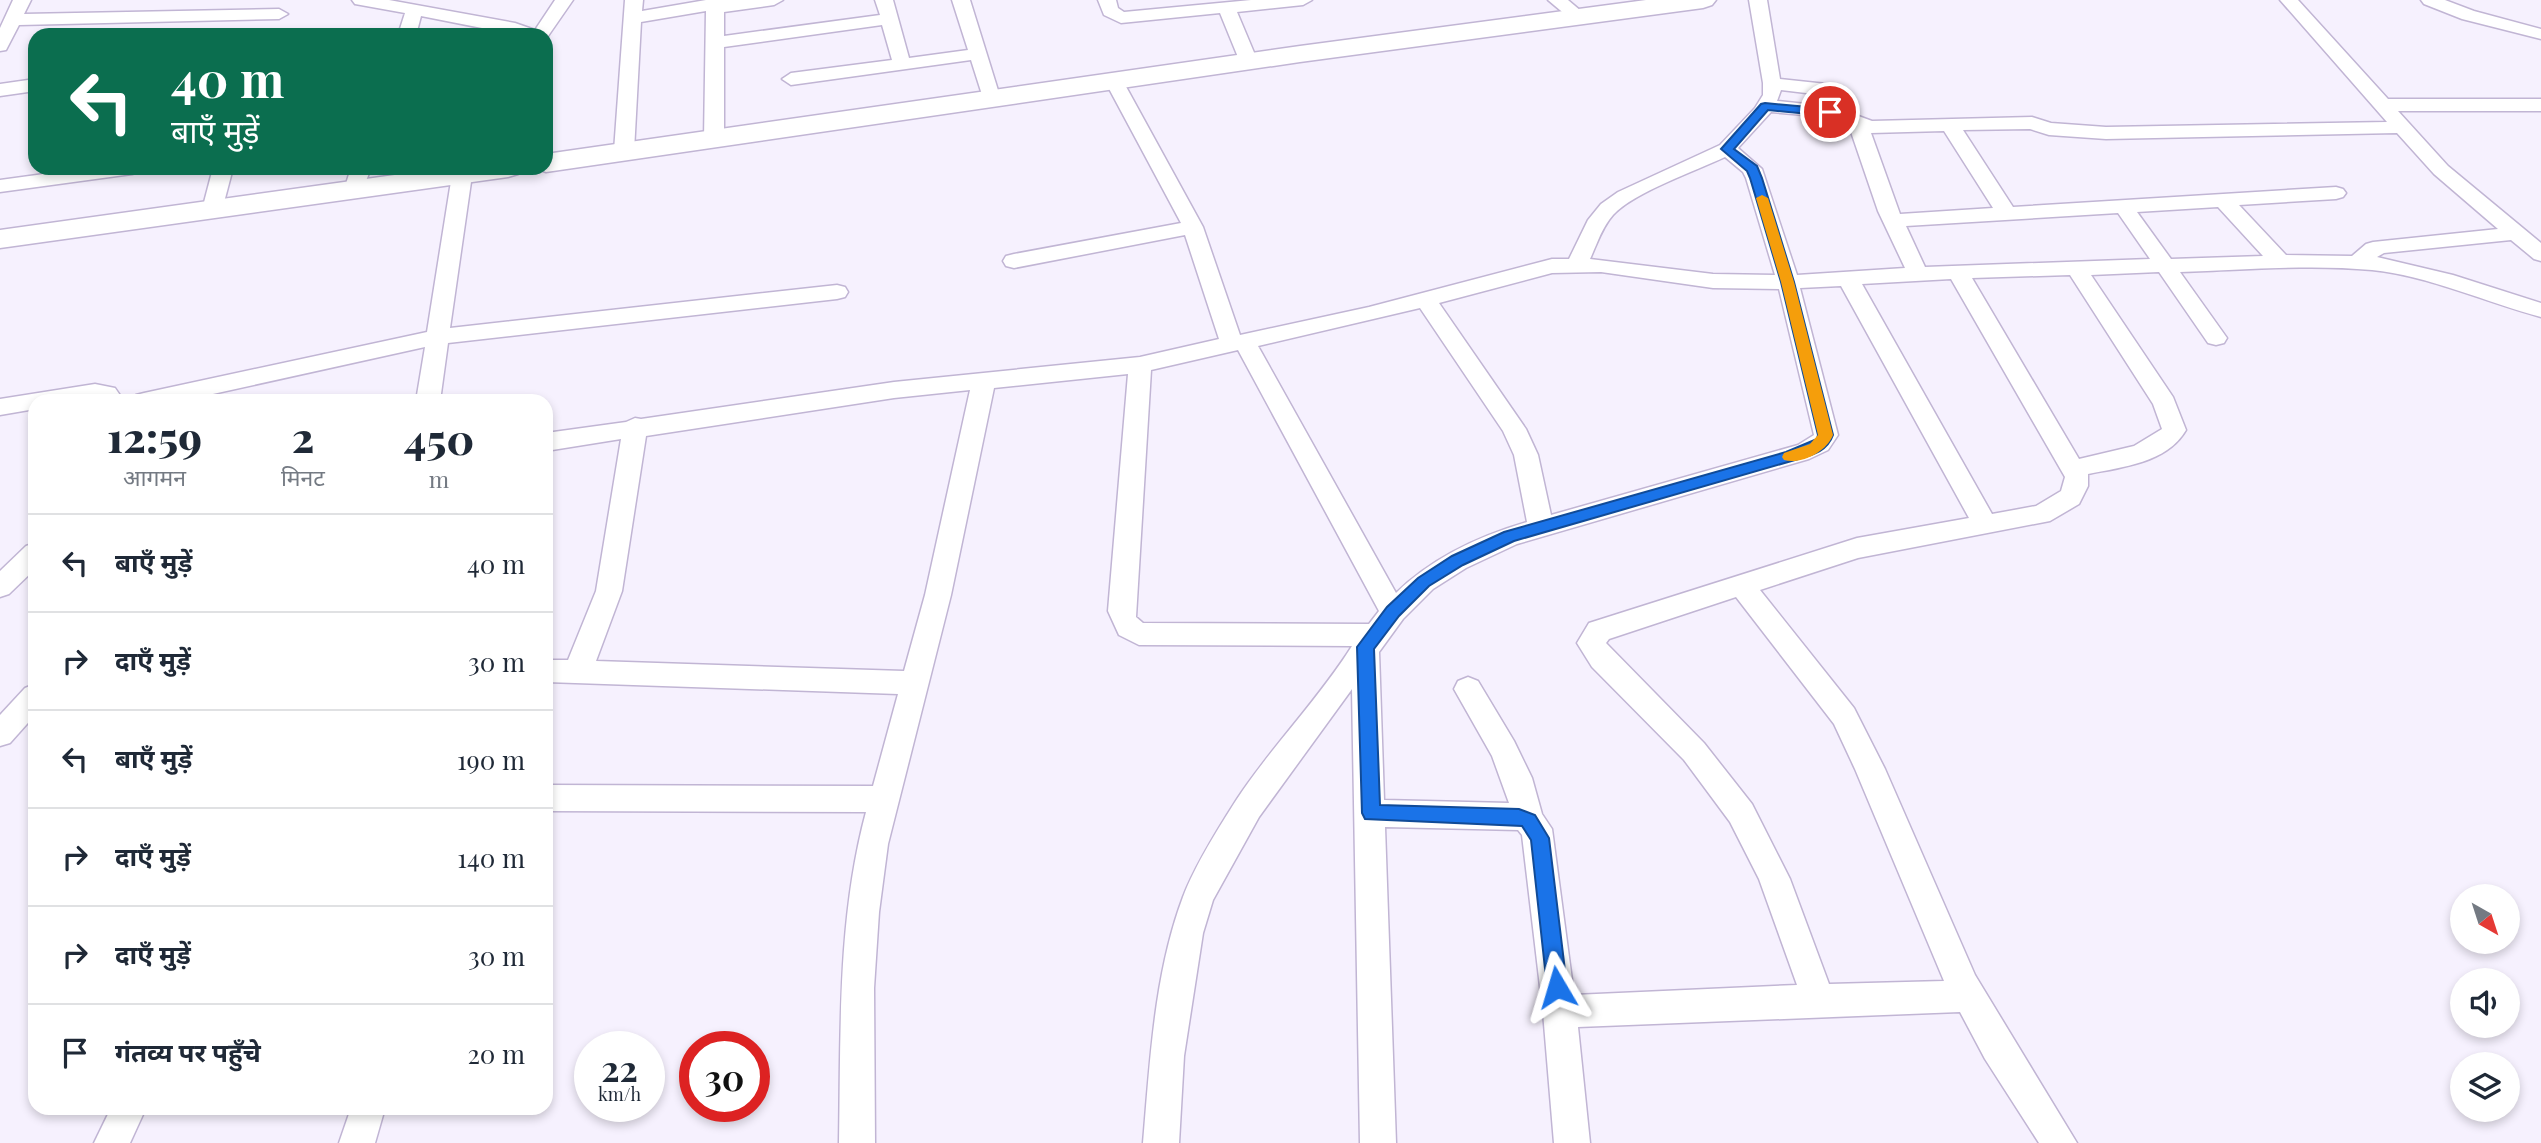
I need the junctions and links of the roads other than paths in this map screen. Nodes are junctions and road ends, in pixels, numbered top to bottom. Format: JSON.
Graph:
{"nodes":[{"id":1,"x":22,"y":0,"type":"edge"},
{"id":2,"x":361,"y":0,"type":"edge"},
{"id":3,"x":564,"y":0,"type":"edge"},
{"id":4,"x":774,"y":0,"type":"edge"},
{"id":5,"x":884,"y":0,"type":"edge"},
{"id":6,"x":961,"y":0,"type":"edge"},
{"id":7,"x":1107,"y":0,"type":"edge"},
{"id":8,"x":1303,"y":0,"type":"edge"},
{"id":9,"x":1557,"y":0,"type":"edge"},
{"id":10,"x":1703,"y":0,"type":"edge"},
{"id":11,"x":1758,"y":0,"type":"edge"},
{"id":12,"x":2289,"y":0,"type":"edge"},
{"id":13,"x":2430,"y":0,"type":"edge"},
{"id":14,"x":1669,"y":2,"type":"edge"},
{"id":15,"x":715,"y":4,"type":"edge"},
{"id":16,"x":283,"y":7,"type":"edge"},
{"id":17,"x":633,"y":9,"type":"edge"},
{"id":18,"x":1227,"y":9,"type":"junction"},
{"id":19,"x":414,"y":12,"type":"junction"},
{"id":20,"x":1580,"y":17,"type":"junction"},
{"id":21,"x":889,"y":19,"type":"junction"},
{"id":22,"x":12,"y":20,"type":"junction"},
{"id":23,"x":274,"y":28,"type":"edge"},
{"id":24,"x":409,"y":28,"type":"edge"},
{"id":25,"x":514,"y":28,"type":"edge"},
{"id":26,"x":546,"y":28,"type":"edge"},
{"id":27,"x":2541,"y":34,"type":"edge"},
{"id":28,"x":714,"y":43,"type":"junction"},
{"id":29,"x":0,"y":46,"type":"edge"},
{"id":30,"x":978,"y":54,"type":"junction"},
{"id":31,"x":1249,"y":62,"type":"junction"},
{"id":32,"x":902,"y":64,"type":"junction"},
{"id":33,"x":791,"y":79,"type":"dead end"},
{"id":34,"x":1115,"y":83,"type":"junction"},
{"id":35,"x":1772,"y":83,"type":"junction"},
{"id":36,"x":28,"y":86,"type":"edge"},
{"id":37,"x":0,"y":90,"type":"edge"},
{"id":38,"x":992,"y":100,"type":"junction"},
{"id":39,"x":2382,"y":105,"type":"junction"},
{"id":40,"x":2541,"y":105,"type":"edge"},
{"id":41,"x":1765,"y":106,"type":"junction"},
{"id":42,"x":1851,"y":121,"type":"junction"},
{"id":43,"x":1950,"y":125,"type":"junction"},
{"id":44,"x":2402,"y":127,"type":"junction"},
{"id":45,"x":714,"y":139,"type":"junction"},
{"id":46,"x":1727,"y":149,"type":"junction"},
{"id":47,"x":624,"y":152,"type":"junction"},
{"id":48,"x":553,"y":162,"type":"edge"},
{"id":49,"x":81,"y":175,"type":"edge"},
{"id":50,"x":221,"y":175,"type":"edge"},
{"id":51,"x":462,"y":175,"type":"joint"},
{"id":52,"x":357,"y":179,"type":"edge"},
{"id":53,"x":0,"y":186,"type":"edge"},
{"id":54,"x":2336,"y":193,"type":"dead end"},
{"id":55,"x":2223,"y":200,"type":"junction"},
{"id":56,"x":2123,"y":206,"type":"junction"},
{"id":57,"x":212,"y":210,"type":"junction"},
{"id":58,"x":2007,"y":214,"type":"junction"},
{"id":59,"x":1892,"y":221,"type":"junction"},
{"id":60,"x":1194,"y":227,"type":"junction"},
{"id":61,"x":2516,"y":233,"type":"junction"},
{"id":62,"x":0,"y":239,"type":"edge"},
{"id":63,"x":2541,"y":254,"type":"edge"},
{"id":64,"x":1014,"y":261,"type":"dead end"},
{"id":65,"x":2280,"y":262,"type":"junction"},
{"id":66,"x":2357,"y":263,"type":"junction"},
{"id":67,"x":1577,"y":264,"type":"junction"},
{"id":68,"x":2164,"y":266,"type":"junction"},
{"id":69,"x":2077,"y":269,"type":"junction"},
{"id":70,"x":1958,"y":272,"type":"junction"},
{"id":71,"x":1918,"y":274,"type":"junction"},
{"id":72,"x":1847,"y":277,"type":"junction"},
{"id":73,"x":1788,"y":282,"type":"junction"},
{"id":74,"x":836,"y":292,"type":"dead end"},
{"id":75,"x":1425,"y":299,"type":"junction"},
{"id":76,"x":2541,"y":310,"type":"edge"},
{"id":77,"x":436,"y":338,"type":"junction"},
{"id":78,"x":2216,"y":338,"type":"dead end"},
{"id":79,"x":1239,"y":343,"type":"junction"},
{"id":80,"x":1140,"y":365,"type":"junction"},
{"id":81,"x":984,"y":380,"type":"junction"},
{"id":82,"x":77,"y":394,"type":"edge"},
{"id":83,"x":107,"y":394,"type":"edge"},
{"id":84,"x":175,"y":394,"type":"edge"},
{"id":85,"x":429,"y":394,"type":"edge"},
{"id":86,"x":28,"y":402,"type":"edge"},
{"id":87,"x":0,"y":407,"type":"edge"},
{"id":88,"x":635,"y":426,"type":"junction"},
{"id":89,"x":553,"y":441,"type":"edge"},
{"id":90,"x":2071,"y":468,"type":"junction"},
{"id":91,"x":1985,"y":524,"type":"junction"},
{"id":92,"x":1541,"y":528,"type":"junction"},
{"id":93,"x":28,"y":560,"type":"edge"},
{"id":94,"x":1741,"y":585,"type":"junction"},
{"id":95,"x":0,"y":587,"type":"edge"},
{"id":96,"x":1393,"y":612,"type":"junction"},
{"id":97,"x":1370,"y":641,"type":"junction"},
{"id":98,"x":553,"y":671,"type":"edge"},
{"id":99,"x":578,"y":671,"type":"junction"},
{"id":100,"x":916,"y":683,"type":"junction"},
{"id":101,"x":1468,"y":690,"type":"dead end"},
{"id":102,"x":28,"y":704,"type":"edge"},
{"id":103,"x":0,"y":734,"type":"edge"},
{"id":104,"x":553,"y":798,"type":"edge"},
{"id":105,"x":885,"y":799,"type":"junction"},
{"id":106,"x":1371,"y":813,"type":"junction"},
{"id":107,"x":1529,"y":821,"type":"junction"},
{"id":108,"x":1969,"y":996,"type":"junction"},
{"id":109,"x":1819,"y":1000,"type":"junction"},
{"id":110,"x":1560,"y":1012,"type":"junction"},
{"id":111,"x":126,"y":1115,"type":"edge"},
{"id":112,"x":366,"y":1115,"type":"edge"},
{"id":113,"x":112,"y":1143,"type":"edge"},
{"id":114,"x":357,"y":1143,"type":"edge"},
{"id":115,"x":858,"y":1143,"type":"edge"},
{"id":116,"x":1161,"y":1143,"type":"edge"},
{"id":117,"x":1378,"y":1143,"type":"edge"},
{"id":118,"x":1572,"y":1143,"type":"edge"},
{"id":119,"x":2059,"y":1143,"type":"edge"}],
"edges":[{"from":1,"to":22,"type":"street"},
{"from":2,"to":19,"type":"street"},
{"from":3,"to":26,"type":"street"},
{"from":4,"to":15,"type":"street"},
{"from":5,"to":21,"type":"street"},
{"from":6,"to":30,"type":"street"},
{"from":7,"to":18,"type":"street"},
{"from":8,"to":18,"type":"street"},
{"from":9,"to":20,"type":"street"},
{"from":10,"to":14,"type":"street"},
{"from":11,"to":35,"type":"street"},
{"from":12,"to":39,"type":"street"},
{"from":13,"to":27,"type":"street"},
{"from":14,"to":20,"type":"street"},
{"from":15,"to":17,"type":"street"},
{"from":15,"to":28,"type":"street"},
{"from":16,"to":22,"type":"street"},
{"from":16,"to":23,"type":"street"},
{"from":17,"to":47,"type":"street"},
{"from":18,"to":31,"type":"street"},
{"from":19,"to":24,"type":"street"},
{"from":19,"to":25,"type":"street"},
{"from":20,"to":31,"type":"street"},
{"from":21,"to":28,"type":"street"},
{"from":21,"to":32,"type":"street"},
{"from":22,"to":29,"type":"street"},
{"from":28,"to":45,"type":"street"},
{"from":30,"to":32,"type":"street"},
{"from":30,"to":38,"type":"street"},
{"from":31,"to":34,"type":"street"},
{"from":32,"to":33,"type":"street"},
{"from":34,"to":38,"type":"street"},
{"from":34,"to":60,"type":"street"},
{"from":35,"to":41,"type":"street"},
{"from":35,"to":42,"type":"street"},
{"from":36,"to":37,"type":"street"},
{"from":38,"to":45,"type":"street"},
{"from":39,"to":40,"type":"street"},
{"from":39,"to":44,"type":"street"},
{"from":41,"to":42,"type":"street"},
{"from":41,"to":46,"type":"street"},
{"from":42,"to":43,"type":"street"},
{"from":42,"to":59,"type":"street"},
{"from":43,"to":44,"type":"street"},
{"from":43,"to":58,"type":"street"},
{"from":44,"to":61,"type":"street"},
{"from":45,"to":47,"type":"street"},
{"from":46,"to":67,"type":"street"},
{"from":46,"to":73,"type":"street"},
{"from":47,"to":48,"type":"street"},
{"from":49,"to":53,"type":"street"},
{"from":50,"to":57,"type":"street"},
{"from":51,"to":52,"type":"street"},
{"from":51,"to":77,"type":"street"},
{"from":52,"to":57,"type":"street"},
{"from":54,"to":55,"type":"street"},
{"from":55,"to":56,"type":"street"},
{"from":55,"to":65,"type":"street"},
{"from":56,"to":58,"type":"street"},
{"from":56,"to":68,"type":"street"},
{"from":57,"to":62,"type":"street"},
{"from":58,"to":59,"type":"street"},
{"from":59,"to":71,"type":"street"},
{"from":60,"to":64,"type":"street"},
{"from":60,"to":79,"type":"street"},
{"from":61,"to":63,"type":"street"},
{"from":61,"to":66,"type":"street"},
{"from":65,"to":66,"type":"street"},
{"from":65,"to":68,"type":"street"},
{"from":66,"to":76,"type":"street"},
{"from":67,"to":73,"type":"street"},
{"from":67,"to":75,"type":"street"},
{"from":68,"to":69,"type":"street"},
{"from":68,"to":78,"type":"street"},
{"from":69,"to":70,"type":"street"},
{"from":69,"to":90,"type":"street"},
{"from":70,"to":71,"type":"street"},
{"from":70,"to":90,"type":"street"},
{"from":71,"to":72,"type":"street"},
{"from":72,"to":73,"type":"street"},
{"from":72,"to":91,"type":"street"},
{"from":73,"to":92,"type":"street"},
{"from":74,"to":77,"type":"street"},
{"from":75,"to":79,"type":"street"},
{"from":75,"to":92,"type":"street"},
{"from":77,"to":84,"type":"street"},
{"from":77,"to":85,"type":"street"},
{"from":79,"to":80,"type":"street"},
{"from":79,"to":96,"type":"street"},
{"from":80,"to":81,"type":"street"},
{"from":80,"to":97,"type":"street"},
{"from":81,"to":88,"type":"street"},
{"from":81,"to":100,"type":"street"},
{"from":82,"to":83,"type":"street"},
{"from":86,"to":87,"type":"street"},
{"from":88,"to":89,"type":"street"},
{"from":88,"to":99,"type":"street"},
{"from":90,"to":91,"type":"street"},
{"from":91,"to":94,"type":"street"},
{"from":92,"to":96,"type":"street"},
{"from":93,"to":95,"type":"street"},
{"from":94,"to":108,"type":"street"},
{"from":94,"to":109,"type":"street"},
{"from":96,"to":97,"type":"street"},
{"from":97,"to":106,"type":"street"},
{"from":97,"to":116,"type":"street"},
{"from":98,"to":99,"type":"street"},
{"from":99,"to":100,"type":"street"},
{"from":100,"to":105,"type":"street"},
{"from":101,"to":107,"type":"street"},
{"from":102,"to":103,"type":"street"},
{"from":104,"to":105,"type":"street"},
{"from":105,"to":115,"type":"street"},
{"from":106,"to":107,"type":"street"},
{"from":106,"to":117,"type":"street"},
{"from":107,"to":110,"type":"street"},
{"from":108,"to":109,"type":"street"},
{"from":108,"to":119,"type":"street"},
{"from":109,"to":110,"type":"street"},
{"from":110,"to":118,"type":"street"},
{"from":111,"to":113,"type":"street"},
{"from":112,"to":114,"type":"street"}]}
